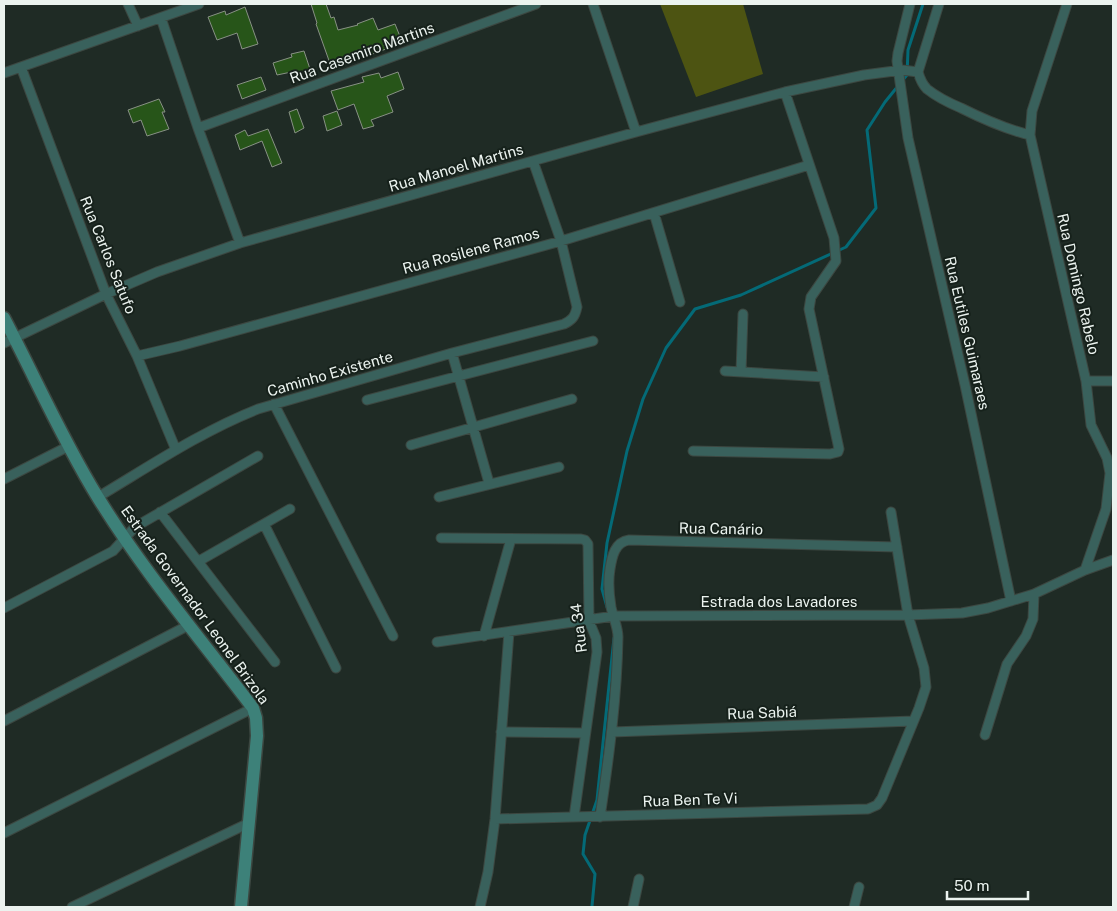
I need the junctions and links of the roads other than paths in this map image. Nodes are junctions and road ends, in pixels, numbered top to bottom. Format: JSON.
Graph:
{"nodes":[{"id":1,"x":128,"y":4,"type":"edge"},
{"id":2,"x":199,"y":4,"type":"edge"},
{"id":3,"x":536,"y":4,"type":"edge"},
{"id":4,"x":593,"y":4,"type":"edge"},
{"id":5,"x":910,"y":4,"type":"edge"},
{"id":6,"x":939,"y":4,"type":"edge"},
{"id":7,"x":1068,"y":4,"type":"edge"},
{"id":8,"x":161,"y":18,"type":"junction"},
{"id":9,"x":138,"y":26,"type":"junction"},
{"id":10,"x":21,"y":67,"type":"junction"},
{"id":11,"x":900,"y":72,"type":"junction"},
{"id":12,"x":916,"y":72,"type":"junction"},
{"id":13,"x":4,"y":73,"type":"edge"},
{"id":14,"x":785,"y":92,"type":"junction"},
{"id":15,"x":198,"y":128,"type":"junction"},
{"id":16,"x":636,"y":132,"type":"junction"},
{"id":17,"x":1030,"y":135,"type":"junction"},
{"id":18,"x":533,"y":161,"type":"junction"},
{"id":19,"x":810,"y":165,"type":"junction"},
{"id":20,"x":654,"y":213,"type":"junction"},
{"id":21,"x":561,"y":241,"type":"junction"},
{"id":22,"x":240,"y":243,"type":"junction"},
{"id":23,"x":106,"y":294,"type":"junction"},
{"id":24,"x":680,"y":302,"type":"dead end"},
{"id":25,"x":742,"y":314,"type":"dead end"},
{"id":26,"x":4,"y":318,"type":"edge"},
{"id":27,"x":9,"y":340,"type":"edge"},
{"id":28,"x":593,"y":341,"type":"dead end"},
{"id":29,"x":452,"y":353,"type":"junction"},
{"id":30,"x":137,"y":356,"type":"junction"},
{"id":31,"x":725,"y":371,"type":"dead end"},
{"id":32,"x":741,"y":372,"type":"junction"},
{"id":33,"x":459,"y":377,"type":"junction"},
{"id":34,"x":824,"y":377,"type":"junction"},
{"id":35,"x":1086,"y":380,"type":"junction"},
{"id":36,"x":1113,"y":381,"type":"edge"},
{"id":37,"x":572,"y":399,"type":"dead end"},
{"id":38,"x":367,"y":400,"type":"dead end"},
{"id":39,"x":274,"y":404,"type":"junction"},
{"id":40,"x":474,"y":428,"type":"junction"},
{"id":41,"x":411,"y":445,"type":"dead end"},
{"id":42,"x":68,"y":446,"type":"junction"},
{"id":43,"x":176,"y":450,"type":"junction"},
{"id":44,"x":693,"y":451,"type":"dead end"},
{"id":45,"x":258,"y":456,"type":"dead end"},
{"id":46,"x":559,"y":467,"type":"dead end"},
{"id":47,"x":4,"y":479,"type":"edge"},
{"id":48,"x":489,"y":484,"type":"junction"},
{"id":49,"x":439,"y":496,"type":"dead end"},
{"id":50,"x":98,"y":497,"type":"junction"},
{"id":51,"x":290,"y":509,"type":"dead end"},
{"id":52,"x":160,"y":512,"type":"junction"},
{"id":53,"x":891,"y":512,"type":"dead end"},
{"id":54,"x":264,"y":524,"type":"junction"},
{"id":55,"x":124,"y":537,"type":"junction"},
{"id":56,"x":441,"y":538,"type":"dead end"},
{"id":57,"x":511,"y":539,"type":"junction"},
{"id":58,"x":897,"y":547,"type":"junction"},
{"id":59,"x":1113,"y":560,"type":"edge"},
{"id":60,"x":198,"y":561,"type":"junction"},
{"id":61,"x":1086,"y":570,"type":"junction"},
{"id":62,"x":1034,"y":594,"type":"junction"},
{"id":63,"x":1011,"y":601,"type":"junction"},
{"id":64,"x":4,"y":608,"type":"edge"},
{"id":65,"x":908,"y":615,"type":"junction"},
{"id":66,"x":612,"y":616,"type":"junction"},
{"id":67,"x":593,"y":620,"type":"junction"},
{"id":68,"x":189,"y":625,"type":"junction"},
{"id":69,"x":509,"y":632,"type":"junction"},
{"id":70,"x":393,"y":636,"type":"dead end"},
{"id":71,"x":484,"y":636,"type":"junction"},
{"id":72,"x":437,"y":642,"type":"dead end"},
{"id":73,"x":275,"y":662,"type":"dead end"},
{"id":74,"x":336,"y":668,"type":"dead end"},
{"id":75,"x":253,"y":708,"type":"junction"},
{"id":76,"x":4,"y":721,"type":"edge"},
{"id":77,"x":913,"y":722,"type":"junction"},
{"id":78,"x":501,"y":732,"type":"junction"},
{"id":79,"x":612,"y":732,"type":"junction"},
{"id":80,"x":585,"y":733,"type":"junction"},
{"id":81,"x":986,"y":734,"type":"dead end"},
{"id":82,"x":577,"y":817,"type":"junction"},
{"id":83,"x":598,"y":817,"type":"junction"},
{"id":84,"x":495,"y":819,"type":"junction"},
{"id":85,"x":249,"y":823,"type":"junction"},
{"id":86,"x":4,"y":833,"type":"edge"},
{"id":87,"x":639,"y":879,"type":"dead end"},
{"id":88,"x":859,"y":887,"type":"dead end"},
{"id":89,"x":72,"y":907,"type":"edge"},
{"id":90,"x":241,"y":907,"type":"edge"},
{"id":91,"x":480,"y":907,"type":"edge"},
{"id":92,"x":633,"y":907,"type":"edge"},
{"id":93,"x":854,"y":907,"type":"edge"}],
"edges":[{"from":1,"to":9,"type":"street"},
{"from":2,"to":8,"type":"street"},
{"from":3,"to":15,"type":"street","name":"Rua Casemiro Martins"},
{"from":4,"to":16,"type":"street"},
{"from":5,"to":11,"type":"street","name":"Rua Eutiles Guimaraes"},
{"from":6,"to":12,"type":"street"},
{"from":7,"to":17,"type":"street","name":"Rua Domingo Rabelo"},
{"from":8,"to":9,"type":"street"},
{"from":8,"to":15,"type":"street"},
{"from":9,"to":10,"type":"street"},
{"from":10,"to":13,"type":"street"},
{"from":10,"to":23,"type":"street","name":"Rua Carlos Satufo"},
{"from":11,"to":12,"type":"street","name":"Rua Manoel Martins"},
{"from":11,"to":14,"type":"street","name":"Rua Manoel Martins"},
{"from":11,"to":63,"type":"street","name":"Rua Eutiles Guimaraes"},
{"from":12,"to":17,"type":"street"},
{"from":14,"to":16,"type":"street","name":"Rua Manoel Martins"},
{"from":14,"to":19,"type":"street"},
{"from":15,"to":22,"type":"street"},
{"from":16,"to":18,"type":"street","name":"Rua Manoel Martins"},
{"from":17,"to":35,"type":"street","name":"Rua Domingo Rabelo"},
{"from":18,"to":21,"type":"street"},
{"from":18,"to":22,"type":"street","name":"Rua Manoel Martins"},
{"from":19,"to":20,"type":"street","name":"Rua Rosilene Ramos"},
{"from":19,"to":34,"type":"street"},
{"from":20,"to":21,"type":"street","name":"Rua Rosilene Ramos"},
{"from":20,"to":24,"type":"street"},
{"from":21,"to":29,"type":"street","name":"Caminho Existente"},
{"from":21,"to":30,"type":"street","name":"Rua Rosilene Ramos"},
{"from":22,"to":23,"type":"street","name":"Rua Manoel Martins"},
{"from":23,"to":27,"type":"street","name":"Rua Manoel Martins"},
{"from":23,"to":30,"type":"street","name":"Rua Carlos Satufo"},
{"from":25,"to":32,"type":"street"},
{"from":26,"to":27,"type":"main road","name":"Estrada Governador Leonel Brizola"},
{"from":27,"to":42,"type":"main road","name":"Estrada Governador Leonel Brizola"},
{"from":28,"to":33,"type":"street"},
{"from":29,"to":33,"type":"street"},
{"from":29,"to":39,"type":"street","name":"Caminho Existente"},
{"from":30,"to":43,"type":"street","name":"Rua Carlos Satufo"},
{"from":31,"to":32,"type":"street"},
{"from":32,"to":34,"type":"street"},
{"from":33,"to":38,"type":"street"},
{"from":33,"to":40,"type":"street"},
{"from":34,"to":44,"type":"street"},
{"from":35,"to":36,"type":"street"},
{"from":35,"to":61,"type":"street","name":"Rua Domingo Rabelo"},
{"from":37,"to":40,"type":"street"},
{"from":39,"to":43,"type":"street","name":"Caminho Existente"},
{"from":39,"to":70,"type":"street"},
{"from":40,"to":41,"type":"street"},
{"from":40,"to":48,"type":"street"},
{"from":42,"to":47,"type":"street"},
{"from":42,"to":50,"type":"main road","name":"Estrada Governador Leonel Brizola"},
{"from":43,"to":50,"type":"street","name":"Caminho Existente"},
{"from":45,"to":52,"type":"street"},
{"from":46,"to":48,"type":"street"},
{"from":48,"to":49,"type":"street"},
{"from":50,"to":55,"type":"main road","name":"Estrada Governador Leonel Brizola"},
{"from":51,"to":54,"type":"street"},
{"from":52,"to":55,"type":"street"},
{"from":52,"to":60,"type":"street"},
{"from":53,"to":58,"type":"street"},
{"from":54,"to":60,"type":"street"},
{"from":54,"to":74,"type":"street"},
{"from":55,"to":64,"type":"street"},
{"from":55,"to":68,"type":"main road","name":"Estrada Governador Leonel Brizola"},
{"from":56,"to":57,"type":"street","name":"Rua 34"},
{"from":57,"to":67,"type":"street","name":"Rua 34"},
{"from":57,"to":71,"type":"street"},
{"from":58,"to":65,"type":"street"},
{"from":58,"to":66,"type":"street","name":"Rua Canário"},
{"from":59,"to":61,"type":"street","name":"Estrada dos Lavadores"},
{"from":60,"to":73,"type":"street"},
{"from":61,"to":62,"type":"street","name":"Estrada dos Lavadores"},
{"from":62,"to":63,"type":"street","name":"Estrada dos Lavadores"},
{"from":62,"to":81,"type":"street"},
{"from":63,"to":65,"type":"street","name":"Estrada dos Lavadores"},
{"from":65,"to":66,"type":"street","name":"Estrada dos Lavadores"},
{"from":65,"to":77,"type":"street"},
{"from":66,"to":67,"type":"street","name":"Estrada dos Lavadores"},
{"from":66,"to":79,"type":"street","name":"Rua Canário"},
{"from":67,"to":69,"type":"street","name":"Estrada dos Lavadores"},
{"from":67,"to":80,"type":"street","name":"Rua 34"},
{"from":68,"to":75,"type":"main road","name":"Estrada Governador Leonel Brizola"},
{"from":68,"to":76,"type":"street"},
{"from":69,"to":71,"type":"street","name":"Estrada dos Lavadores"},
{"from":69,"to":78,"type":"street"},
{"from":71,"to":72,"type":"street","name":"Estrada dos Lavadores"},
{"from":75,"to":85,"type":"main road","name":"Estrada Governador Leonel Brizola"},
{"from":75,"to":86,"type":"street"},
{"from":77,"to":79,"type":"street","name":"Rua Sabiá"},
{"from":77,"to":83,"type":"street","name":"Rua Ben Te Vi"},
{"from":78,"to":80,"type":"street"},
{"from":78,"to":84,"type":"street"},
{"from":79,"to":83,"type":"street"},
{"from":80,"to":82,"type":"street","name":"Rua 34"},
{"from":82,"to":83,"type":"street","name":"Rua Ben Te Vi"},
{"from":82,"to":84,"type":"street","name":"Rua Ben Te Vi"},
{"from":84,"to":91,"type":"street"},
{"from":85,"to":89,"type":"street"},
{"from":85,"to":90,"type":"main road","name":"Estrada Governador Leonel Brizola"},
{"from":87,"to":92,"type":"street"},
{"from":88,"to":93,"type":"street"}]}
